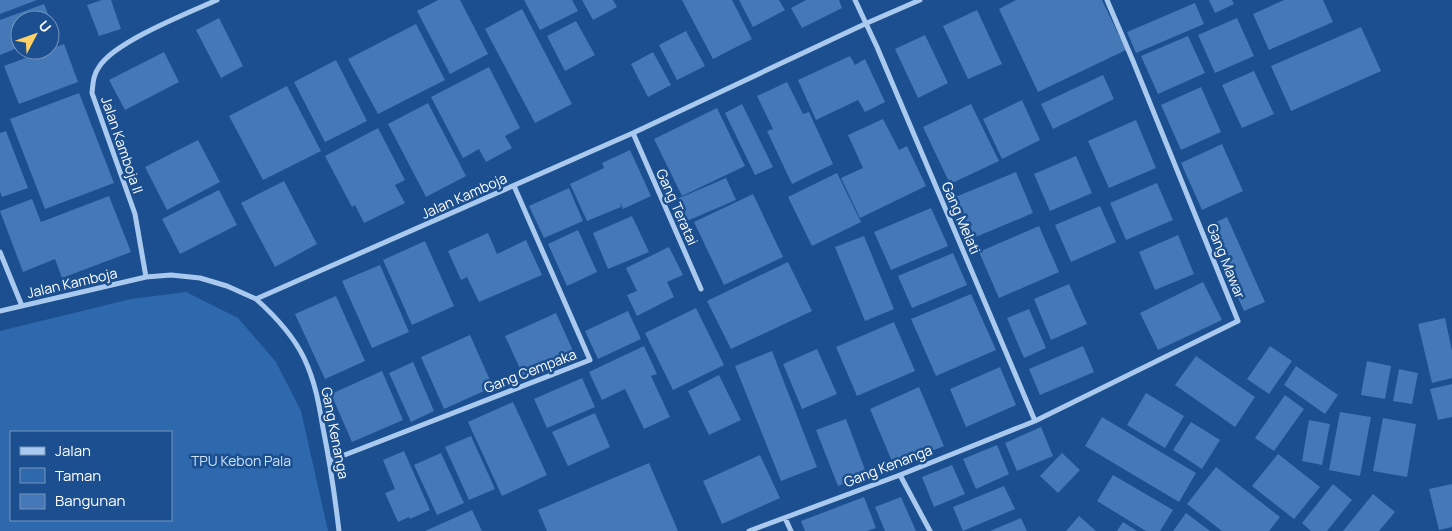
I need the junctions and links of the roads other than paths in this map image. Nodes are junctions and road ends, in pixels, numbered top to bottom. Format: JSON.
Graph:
{"nodes":[{"id":1,"x":217,"y":0,"type":"edge"},
{"id":2,"x":855,"y":0,"type":"edge"},
{"id":3,"x":920,"y":0,"type":"edge"},
{"id":4,"x":1107,"y":0,"type":"edge"},
{"id":5,"x":866,"y":23,"type":"junction"},
{"id":6,"x":633,"y":133,"type":"junction"},
{"id":7,"x":514,"y":186,"type":"junction"},
{"id":8,"x":0,"y":252,"type":"edge"},
{"id":9,"x":146,"y":277,"type":"junction"},
{"id":10,"x":701,"y":289,"type":"dead end"},
{"id":11,"x":256,"y":299,"type":"junction"},
{"id":12,"x":22,"y":306,"type":"junction"},
{"id":13,"x":0,"y":311,"type":"edge"},
{"id":14,"x":1035,"y":421,"type":"junction"},
{"id":15,"x":329,"y":461,"type":"junction"},
{"id":16,"x":900,"y":475,"type":"junction"},
{"id":17,"x":785,"y":518,"type":"junction"},
{"id":18,"x":339,"y":531,"type":"edge"},
{"id":19,"x":749,"y":531,"type":"edge"},
{"id":20,"x":791,"y":531,"type":"edge"},
{"id":21,"x":930,"y":531,"type":"edge"}],
"edges":[{"from":1,"to":9,"type":"street","name":"Jalan Kamboja II"},
{"from":2,"to":5,"type":"street","name":"Gang Melati"},
{"from":3,"to":5,"type":"street","name":"Jalan Kamboja"},
{"from":4,"to":14,"type":"street","name":"Gang Mawar"},
{"from":5,"to":6,"type":"street","name":"Jalan Kamboja"},
{"from":5,"to":14,"type":"street","name":"Gang Melati"},
{"from":6,"to":7,"type":"street","name":"Jalan Kamboja"},
{"from":6,"to":10,"type":"street","name":"Gang Teratai"},
{"from":7,"to":11,"type":"street","name":"Jalan Kamboja"},
{"from":7,"to":15,"type":"street","name":"Gang Cempaka"},
{"from":8,"to":12,"type":"street"},
{"from":9,"to":11,"type":"street","name":"Jalan Kamboja"},
{"from":9,"to":12,"type":"street","name":"Jalan Kamboja"},
{"from":11,"to":15,"type":"street","name":"Gang Kenanga"},
{"from":12,"to":13,"type":"street","name":"Jalan Kamboja"},
{"from":14,"to":16,"type":"street","name":"Gang Kenanga"},
{"from":15,"to":18,"type":"street","name":"Gang Kenanga"},
{"from":16,"to":17,"type":"street","name":"Gang Kenanga"},
{"from":16,"to":21,"type":"street"},
{"from":17,"to":19,"type":"street","name":"Gang Kenanga"},
{"from":17,"to":20,"type":"street"}]}
